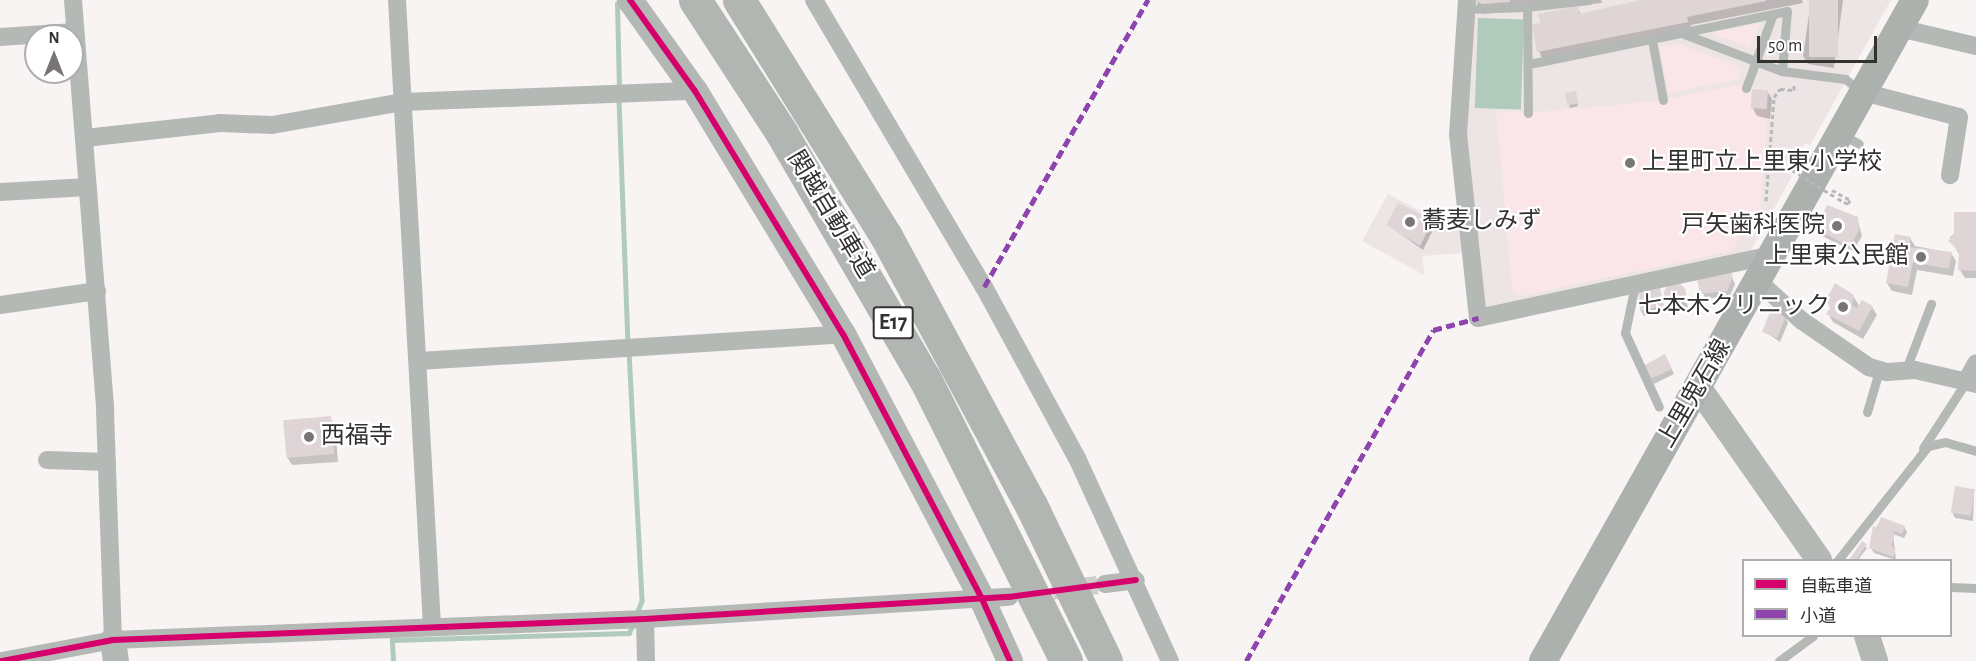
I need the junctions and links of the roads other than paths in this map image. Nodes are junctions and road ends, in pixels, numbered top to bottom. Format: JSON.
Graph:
{"nodes":[{"id":1,"x":74,"y":0,"type":"edge"},
{"id":2,"x":398,"y":0,"type":"edge"},
{"id":3,"x":630,"y":0,"type":"edge"},
{"id":4,"x":695,"y":0,"type":"edge"},
{"id":5,"x":739,"y":0,"type":"edge"},
{"id":6,"x":813,"y":0,"type":"edge"},
{"id":7,"x":1589,"y":0,"type":"edge"},
{"id":8,"x":1915,"y":0,"type":"edge"},
{"id":9,"x":1467,"y":4,"type":"edge"},
{"id":10,"x":1527,"y":7,"type":"junction"},
{"id":11,"x":1773,"y":14,"type":"junction"},
{"id":12,"x":75,"y":24,"type":"edge"},
{"id":13,"x":1899,"y":28,"type":"junction"},
{"id":14,"x":1684,"y":34,"type":"junction"},
{"id":15,"x":24,"y":35,"type":"edge"},
{"id":16,"x":0,"y":37,"type":"edge"},
{"id":17,"x":1652,"y":40,"type":"junction"},
{"id":18,"x":1976,"y":46,"type":"edge"},
{"id":19,"x":1756,"y":62,"type":"junction"},
{"id":20,"x":1529,"y":64,"type":"junction"},
{"id":21,"x":1782,"y":71,"type":"junction"},
{"id":22,"x":80,"y":84,"type":"edge"},
{"id":23,"x":1746,"y":88,"type":"dead end"},
{"id":24,"x":696,"y":91,"type":"junction"},
{"id":25,"x":1863,"y":92,"type":"junction"},
{"id":26,"x":1663,"y":100,"type":"dead end"},
{"id":27,"x":402,"y":102,"type":"junction"},
{"id":28,"x":1528,"y":113,"type":"dead end"},
{"id":29,"x":85,"y":138,"type":"junction"},
{"id":30,"x":1950,"y":175,"type":"dead end"},
{"id":31,"x":88,"y":187,"type":"junction"},
{"id":32,"x":0,"y":192,"type":"edge"},
{"id":33,"x":1773,"y":255,"type":"junction"},
{"id":34,"x":1758,"y":281,"type":"junction"},
{"id":35,"x":1635,"y":285,"type":"junction"},
{"id":36,"x":97,"y":291,"type":"junction"},
{"id":37,"x":1931,"y":304,"type":"dead end"},
{"id":38,"x":0,"y":305,"type":"edge"},
{"id":39,"x":843,"y":334,"type":"junction"},
{"id":40,"x":419,"y":361,"type":"junction"},
{"id":41,"x":1976,"y":363,"type":"edge"},
{"id":42,"x":1906,"y":369,"type":"junction"},
{"id":43,"x":1879,"y":371,"type":"junction"},
{"id":44,"x":1971,"y":383,"type":"edge"},
{"id":45,"x":1698,"y":387,"type":"junction"},
{"id":46,"x":1659,"y":407,"type":"dead end"},
{"id":47,"x":1867,"y":412,"type":"dead end"},
{"id":48,"x":1976,"y":451,"type":"edge"},
{"id":49,"x":1921,"y":452,"type":"junction"},
{"id":50,"x":47,"y":460,"type":"dead end"},
{"id":51,"x":106,"y":462,"type":"junction"},
{"id":52,"x":1818,"y":559,"type":"edge"},
{"id":53,"x":1840,"y":559,"type":"edge"},
{"id":54,"x":1136,"y":580,"type":"junction"},
{"id":55,"x":1105,"y":584,"type":"tunnel mouth"},
{"id":56,"x":1952,"y":587,"type":"edge"},
{"id":57,"x":1976,"y":588,"type":"edge"},
{"id":58,"x":1009,"y":597,"type":"tunnel mouth"},
{"id":59,"x":982,"y":599,"type":"junction"},
{"id":60,"x":645,"y":619,"type":"junction"},
{"id":61,"x":432,"y":627,"type":"junction"},
{"id":62,"x":1812,"y":637,"type":"edge"},
{"id":63,"x":1867,"y":637,"type":"edge"},
{"id":64,"x":114,"y":650,"type":"edge"},
{"id":65,"x":2,"y":661,"type":"edge"},
{"id":66,"x":646,"y":661,"type":"edge"},
{"id":67,"x":1010,"y":661,"type":"edge"},
{"id":68,"x":1066,"y":661,"type":"edge"},
{"id":69,"x":1106,"y":661,"type":"edge"},
{"id":70,"x":1170,"y":661,"type":"edge"},
{"id":71,"x":1543,"y":661,"type":"edge"},
{"id":72,"x":1779,"y":661,"type":"edge"},
{"id":73,"x":1875,"y":661,"type":"edge"}],
"edges":[{"from":1,"to":12,"type":"street"},
{"from":2,"to":27,"type":"street"},
{"from":3,"to":24,"type":"street"},
{"from":4,"to":68,"type":"highway","name":"関越自動車道","number":"E17"},
{"from":5,"to":69,"type":"highway","name":"関越自動車道","number":"E17"},
{"from":6,"to":54,"type":"street"},
{"from":7,"to":10,"type":"lane"},
{"from":8,"to":13,"type":"main road","name":"上里鬼石線"},
{"from":9,"to":10,"type":"lane"},
{"from":9,"to":35,"type":"street"},
{"from":10,"to":20,"type":"lane"},
{"from":11,"to":14,"type":"lane"},
{"from":11,"to":19,"type":"lane"},
{"from":11,"to":21,"type":"lane"},
{"from":13,"to":18,"type":"street"},
{"from":13,"to":25,"type":"main road","name":"上里鬼石線"},
{"from":14,"to":17,"type":"lane"},
{"from":14,"to":19,"type":"lane"},
{"from":15,"to":16,"type":"street"},
{"from":17,"to":20,"type":"lane"},
{"from":17,"to":26,"type":"lane"},
{"from":19,"to":21,"type":"lane"},
{"from":19,"to":23,"type":"lane"},
{"from":20,"to":28,"type":"lane"},
{"from":21,"to":25,"type":"lane"},
{"from":22,"to":29,"type":"street"},
{"from":24,"to":27,"type":"street"},
{"from":24,"to":39,"type":"street"},
{"from":25,"to":30,"type":"street"},
{"from":25,"to":33,"type":"main road","name":"上里鬼石線"},
{"from":27,"to":29,"type":"street"},
{"from":27,"to":40,"type":"street"},
{"from":29,"to":31,"type":"street"},
{"from":31,"to":32,"type":"street"},
{"from":31,"to":36,"type":"street"},
{"from":33,"to":34,"type":"main road","name":"上里鬼石線"},
{"from":33,"to":35,"type":"street"},
{"from":34,"to":43,"type":"street"},
{"from":34,"to":45,"type":"main road","name":"上里鬼石線"},
{"from":35,"to":46,"type":"lane"},
{"from":36,"to":38,"type":"street"},
{"from":36,"to":51,"type":"street"},
{"from":37,"to":42,"type":"lane"},
{"from":39,"to":40,"type":"street"},
{"from":39,"to":59,"type":"street"},
{"from":40,"to":61,"type":"street"},
{"from":41,"to":44,"type":"street"},
{"from":42,"to":43,"type":"street"},
{"from":42,"to":44,"type":"street"},
{"from":43,"to":47,"type":"lane"},
{"from":44,"to":49,"type":"lane"},
{"from":45,"to":52,"type":"street"},
{"from":45,"to":71,"type":"main road","name":"上里鬼石線"},
{"from":48,"to":49,"type":"lane"},
{"from":49,"to":53,"type":"lane"},
{"from":50,"to":51,"type":"street"},
{"from":51,"to":64,"type":"street"},
{"from":54,"to":55,"type":"street"},
{"from":54,"to":70,"type":"street"},
{"from":56,"to":57,"type":"lane"},
{"from":58,"to":59,"type":"street"},
{"from":59,"to":60,"type":"street"},
{"from":59,"to":67,"type":"street"},
{"from":60,"to":61,"type":"street"},
{"from":60,"to":66,"type":"street"},
{"from":61,"to":64,"type":"street"},
{"from":62,"to":72,"type":"lane"},
{"from":63,"to":73,"type":"street"},
{"from":64,"to":65,"type":"street"}]}
